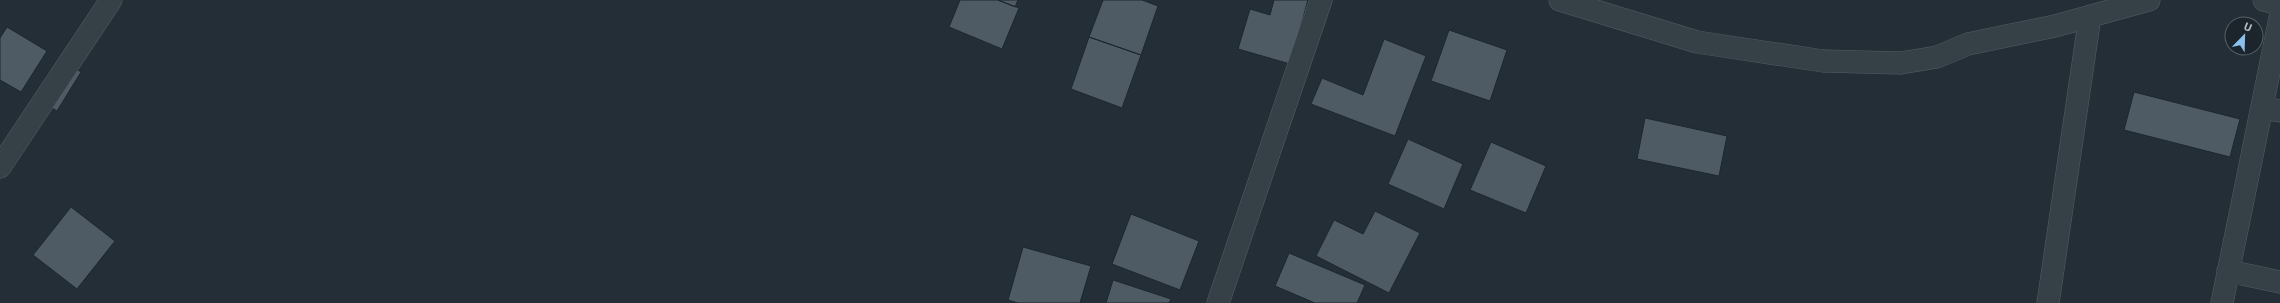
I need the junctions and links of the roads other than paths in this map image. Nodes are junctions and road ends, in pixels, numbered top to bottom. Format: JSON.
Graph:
{"nodes":[{"id":1,"x":111,"y":0,"type":"edge"},
{"id":2,"x":1321,"y":0,"type":"edge"},
{"id":3,"x":1560,"y":0,"type":"edge"},
{"id":4,"x":2149,"y":0,"type":"edge"},
{"id":5,"x":2264,"y":0,"type":"edge"},
{"id":6,"x":2280,"y":4,"type":"edge"},
{"id":7,"x":2090,"y":16,"type":"junction"},
{"id":8,"x":2280,"y":18,"type":"edge"},
{"id":9,"x":2271,"y":110,"type":"edge"},
{"id":10,"x":0,"y":167,"type":"edge"},
{"id":11,"x":2228,"y":271,"type":"junction"},
{"id":12,"x":2280,"y":282,"type":"edge"},
{"id":13,"x":1218,"y":303,"type":"edge"},
{"id":14,"x":2048,"y":303,"type":"edge"},
{"id":15,"x":2222,"y":303,"type":"edge"}],
"edges":[{"from":1,"to":10,"type":"street"},
{"from":2,"to":13,"type":"street"},
{"from":3,"to":7,"type":"street"},
{"from":4,"to":7,"type":"street"},
{"from":5,"to":6,"type":"street"},
{"from":7,"to":14,"type":"street"},
{"from":8,"to":9,"type":"street"},
{"from":9,"to":11,"type":"street"},
{"from":11,"to":12,"type":"street"},
{"from":11,"to":15,"type":"street"}]}
